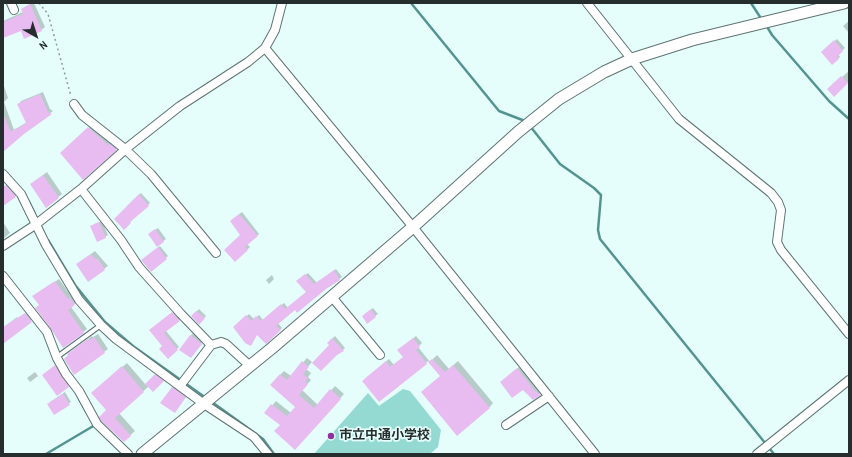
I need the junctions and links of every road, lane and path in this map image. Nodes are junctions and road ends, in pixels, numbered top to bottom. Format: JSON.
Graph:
{"nodes":[{"id":1,"x":39,"y":3,"type":"edge"},
{"id":2,"x":282,"y":3,"type":"edge"},
{"id":3,"x":587,"y":3,"type":"edge"},
{"id":4,"x":844,"y":3,"type":"edge"},
{"id":5,"x":265,"y":48,"type":"junction"},
{"id":6,"x":632,"y":59,"type":"junction"},
{"id":7,"x":74,"y":104,"type":"joint"},
{"id":8,"x":125,"y":149,"type":"junction"},
{"id":9,"x":3,"y":174,"type":"edge"},
{"id":10,"x":81,"y":189,"type":"junction"},
{"id":11,"x":35,"y":224,"type":"junction"},
{"id":12,"x":413,"y":227,"type":"junction"},
{"id":13,"x":3,"y":246,"type":"edge"},
{"id":14,"x":216,"y":253,"type":"dead end"},
{"id":15,"x":3,"y":276,"type":"edge"},
{"id":16,"x":332,"y":297,"type":"junction"},
{"id":17,"x":101,"y":325,"type":"junction"},
{"id":18,"x":849,"y":334,"type":"edge"},
{"id":19,"x":211,"y":345,"type":"junction"},
{"id":20,"x":380,"y":355,"type":"dead end"},
{"id":21,"x":57,"y":358,"type":"junction"},
{"id":22,"x":250,"y":366,"type":"junction"},
{"id":23,"x":849,"y":380,"type":"edge"},
{"id":24,"x":180,"y":386,"type":"junction"},
{"id":25,"x":549,"y":396,"type":"junction"},
{"id":26,"x":204,"y":404,"type":"junction"},
{"id":27,"x":506,"y":425,"type":"dead end"},
{"id":28,"x":128,"y":454,"type":"edge"},
{"id":29,"x":142,"y":454,"type":"edge"},
{"id":30,"x":268,"y":454,"type":"edge"},
{"id":31,"x":595,"y":454,"type":"edge"},
{"id":32,"x":757,"y":454,"type":"edge"}],
"edges":[{"from":1,"to":7,"type":"path"},
{"from":2,"to":5,"type":"street"},
{"from":3,"to":6,"type":"street"},
{"from":4,"to":6,"type":"street"},
{"from":5,"to":8,"type":"street"},
{"from":5,"to":12,"type":"street"},
{"from":6,"to":12,"type":"street"},
{"from":6,"to":18,"type":"street"},
{"from":7,"to":8,"type":"street"},
{"from":8,"to":10,"type":"street"},
{"from":8,"to":14,"type":"street"},
{"from":9,"to":11,"type":"street"},
{"from":10,"to":11,"type":"street"},
{"from":10,"to":19,"type":"street"},
{"from":11,"to":13,"type":"street"},
{"from":11,"to":17,"type":"street"},
{"from":12,"to":16,"type":"street"},
{"from":12,"to":25,"type":"street"},
{"from":15,"to":21,"type":"street"},
{"from":16,"to":20,"type":"street"},
{"from":16,"to":22,"type":"street"},
{"from":17,"to":21,"type":"lane"},
{"from":17,"to":24,"type":"street"},
{"from":19,"to":22,"type":"street"},
{"from":19,"to":24,"type":"street"},
{"from":21,"to":28,"type":"street"},
{"from":22,"to":26,"type":"street"},
{"from":23,"to":32,"type":"street"},
{"from":24,"to":26,"type":"street"},
{"from":25,"to":27,"type":"street"},
{"from":25,"to":31,"type":"street"},
{"from":26,"to":29,"type":"street"},
{"from":26,"to":30,"type":"street"}]}
